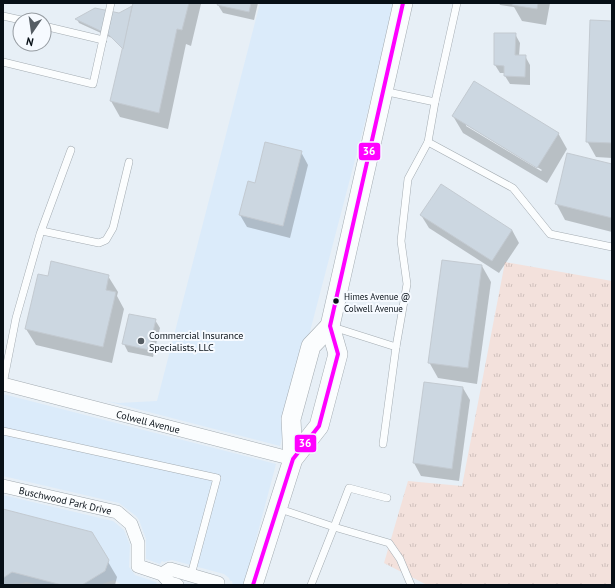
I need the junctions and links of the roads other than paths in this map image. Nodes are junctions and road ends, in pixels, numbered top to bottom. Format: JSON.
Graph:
{"nodes":[{"id":1,"x":111,"y":3,"type":"edge"},
{"id":2,"x":403,"y":3,"type":"edge"},
{"id":3,"x":457,"y":3,"type":"edge"},
{"id":4,"x":52,"y":28,"type":"edge"},
{"id":5,"x":103,"y":40,"type":"junction"},
{"id":6,"x":3,"y":62,"type":"edge"},
{"id":7,"x":383,"y":91,"type":"junction"},
{"id":8,"x":435,"y":102,"type":"junction"},
{"id":9,"x":428,"y":142,"type":"junction"},
{"id":10,"x":71,"y":150,"type":"dead end"},
{"id":11,"x":130,"y":162,"type":"dead end"},
{"id":12,"x":42,"y":231,"type":"junction"},
{"id":13,"x":612,"y":247,"type":"edge"},
{"id":14,"x":330,"y":326,"type":"junction"},
{"id":15,"x":396,"y":347,"type":"junction"},
{"id":16,"x":3,"y":384,"type":"edge"},
{"id":17,"x":3,"y":431,"type":"edge"},
{"id":18,"x":383,"y":444,"type":"dead end"},
{"id":19,"x":293,"y":459,"type":"junction"},
{"id":20,"x":3,"y":486,"type":"edge"},
{"id":21,"x":387,"y":498,"type":"dead end"},
{"id":22,"x":277,"y":508,"type":"junction"},
{"id":23,"x":334,"y":527,"type":"junction"},
{"id":24,"x":162,"y":574,"type":"junction"},
{"id":25,"x":191,"y":575,"type":"junction"},
{"id":26,"x":177,"y":585,"type":"edge"},
{"id":27,"x":218,"y":585,"type":"edge"},
{"id":28,"x":253,"y":585,"type":"edge"},
{"id":29,"x":311,"y":585,"type":"edge"},
{"id":30,"x":411,"y":585,"type":"edge"}],
"edges":[{"from":1,"to":5,"type":"lane"},
{"from":2,"to":7,"type":"street"},
{"from":3,"to":8,"type":"lane"},
{"from":4,"to":5,"type":"lane"},
{"from":5,"to":6,"type":"lane"},
{"from":7,"to":8,"type":"lane"},
{"from":7,"to":14,"type":"street"},
{"from":8,"to":9,"type":"lane"},
{"from":9,"to":13,"type":"lane"},
{"from":9,"to":15,"type":"lane"},
{"from":10,"to":12,"type":"lane"},
{"from":11,"to":12,"type":"lane"},
{"from":12,"to":16,"type":"lane"},
{"from":14,"to":15,"type":"lane"},
{"from":14,"to":19,"type":"street"},
{"from":14,"to":19,"type":"street"},
{"from":15,"to":18,"type":"lane"},
{"from":16,"to":19,"type":"street","name":"Colwell Avenue"},
{"from":17,"to":25,"type":"lane"},
{"from":19,"to":22,"type":"street"},
{"from":20,"to":24,"type":"street","name":"Buschwood Park Drive"},
{"from":21,"to":23,"type":"lane"},
{"from":22,"to":23,"type":"lane"},
{"from":22,"to":28,"type":"street"},
{"from":23,"to":29,"type":"lane"},
{"from":23,"to":30,"type":"lane"},
{"from":24,"to":25,"type":"street"},
{"from":24,"to":26,"type":"street","name":"Buschwood Park Drive"},
{"from":25,"to":27,"type":"street"}]}
